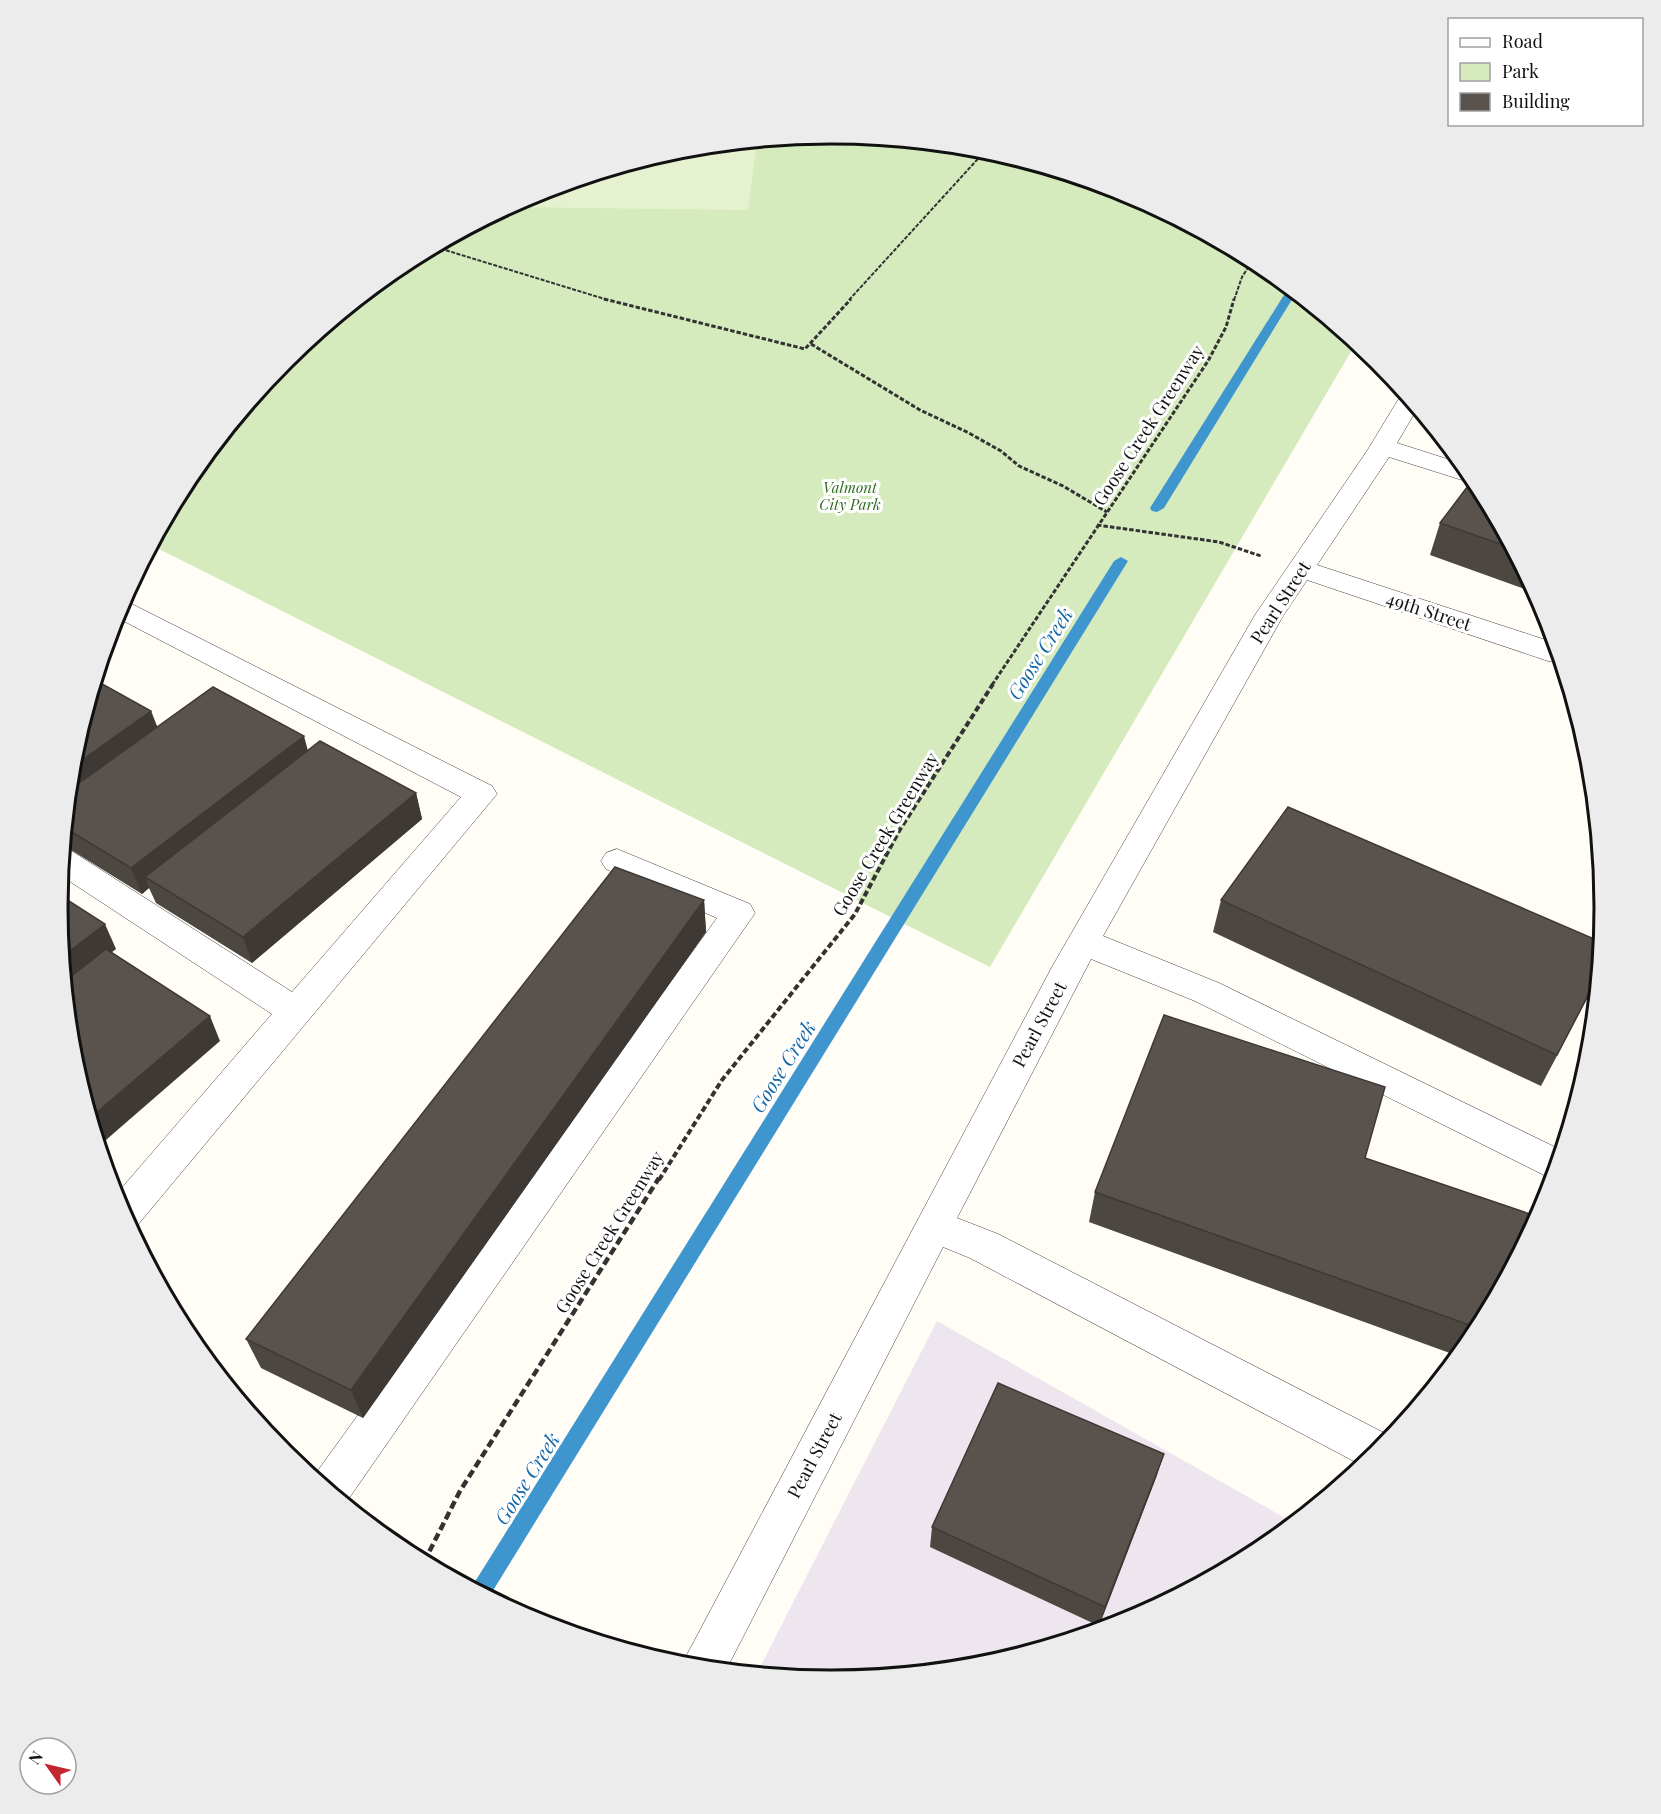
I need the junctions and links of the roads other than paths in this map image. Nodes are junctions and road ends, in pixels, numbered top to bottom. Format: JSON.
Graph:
{"nodes":[{"id":1,"x":1406,"y":407,"type":"edge"},
{"id":2,"x":1383,"y":447,"type":"junction"},
{"id":3,"x":1455,"y":470,"type":"edge"},
{"id":4,"x":1301,"y":569,"type":"junction"},
{"id":5,"x":127,"y":612,"type":"edge"},
{"id":6,"x":1549,"y":651,"type":"edge"},
{"id":7,"x":617,"y":861,"type":"dead end"},
{"id":8,"x":69,"y":864,"type":"edge"},
{"id":9,"x":1083,"y":942,"type":"junction"},
{"id":10,"x":296,"y":1012,"type":"junction"},
{"id":11,"x":1549,"y":1161,"type":"edge"},
{"id":12,"x":129,"y":1206,"type":"edge"},
{"id":13,"x":933,"y":1226,"type":"junction"},
{"id":14,"x":1370,"y":1447,"type":"edge"},
{"id":15,"x":332,"y":1485,"type":"edge"},
{"id":16,"x":708,"y":1659,"type":"edge"}],
"edges":[{"from":1,"to":2,"type":"street","name":"Pearl Street"},
{"from":2,"to":3,"type":"street"},
{"from":2,"to":4,"type":"street","name":"Pearl Street"},
{"from":4,"to":6,"type":"street","name":"49th Street"},
{"from":4,"to":9,"type":"street","name":"Pearl Street"},
{"from":5,"to":10,"type":"street"},
{"from":7,"to":15,"type":"street"},
{"from":8,"to":10,"type":"street"},
{"from":9,"to":11,"type":"street"},
{"from":9,"to":13,"type":"street","name":"Pearl Street"},
{"from":10,"to":12,"type":"street"},
{"from":13,"to":14,"type":"street"},
{"from":13,"to":16,"type":"street","name":"Pearl Street"}]}
